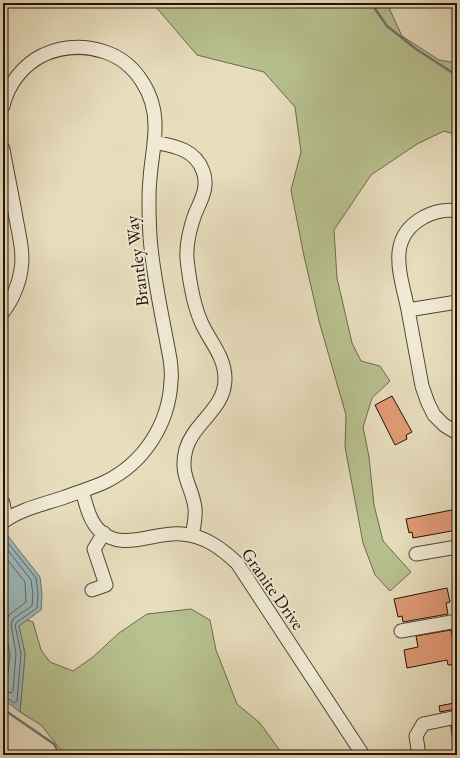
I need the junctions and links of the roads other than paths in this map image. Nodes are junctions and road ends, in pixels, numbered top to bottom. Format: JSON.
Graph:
{"nodes":[{"id":1,"x":3,"y":106,"type":"edge"},
{"id":2,"x":154,"y":142,"type":"junction"},
{"id":3,"x":3,"y":149,"type":"edge"},
{"id":4,"x":457,"y":211,"type":"edge"},
{"id":5,"x":457,"y":302,"type":"edge"},
{"id":6,"x":408,"y":310,"type":"junction"},
{"id":7,"x":3,"y":312,"type":"edge"},
{"id":8,"x":457,"y":433,"type":"edge"},
{"id":9,"x":82,"y":491,"type":"junction"},
{"id":10,"x":3,"y":503,"type":"edge"},
{"id":11,"x":5,"y":520,"type":"edge"},
{"id":12,"x":104,"y":533,"type":"junction"},
{"id":13,"x":192,"y":535,"type":"junction"},
{"id":14,"x":457,"y":547,"type":"edge"},
{"id":15,"x":416,"y":554,"type":"dead end"},
{"id":16,"x":92,"y":590,"type":"dead end"},
{"id":17,"x":457,"y":621,"type":"edge"},
{"id":18,"x":401,"y":631,"type":"dead end"},
{"id":19,"x":457,"y":718,"type":"edge"},
{"id":20,"x":363,"y":755,"type":"edge"},
{"id":21,"x":420,"y":755,"type":"edge"}],
"edges":[{"from":1,"to":2,"type":"street","name":"Brantley Way"},
{"from":2,"to":9,"type":"street","name":"Brantley Way"},
{"from":2,"to":13,"type":"street"},
{"from":3,"to":7,"type":"street"},
{"from":4,"to":6,"type":"street"},
{"from":5,"to":6,"type":"street"},
{"from":6,"to":8,"type":"street"},
{"from":9,"to":11,"type":"street","name":"Brantley Way"},
{"from":9,"to":12,"type":"street","name":"Granite Drive"},
{"from":10,"to":11,"type":"street"},
{"from":12,"to":13,"type":"street","name":"Granite Drive"},
{"from":12,"to":16,"type":"street"},
{"from":13,"to":20,"type":"street","name":"Granite Drive"},
{"from":14,"to":15,"type":"street"},
{"from":17,"to":18,"type":"street"},
{"from":19,"to":21,"type":"street"}]}
